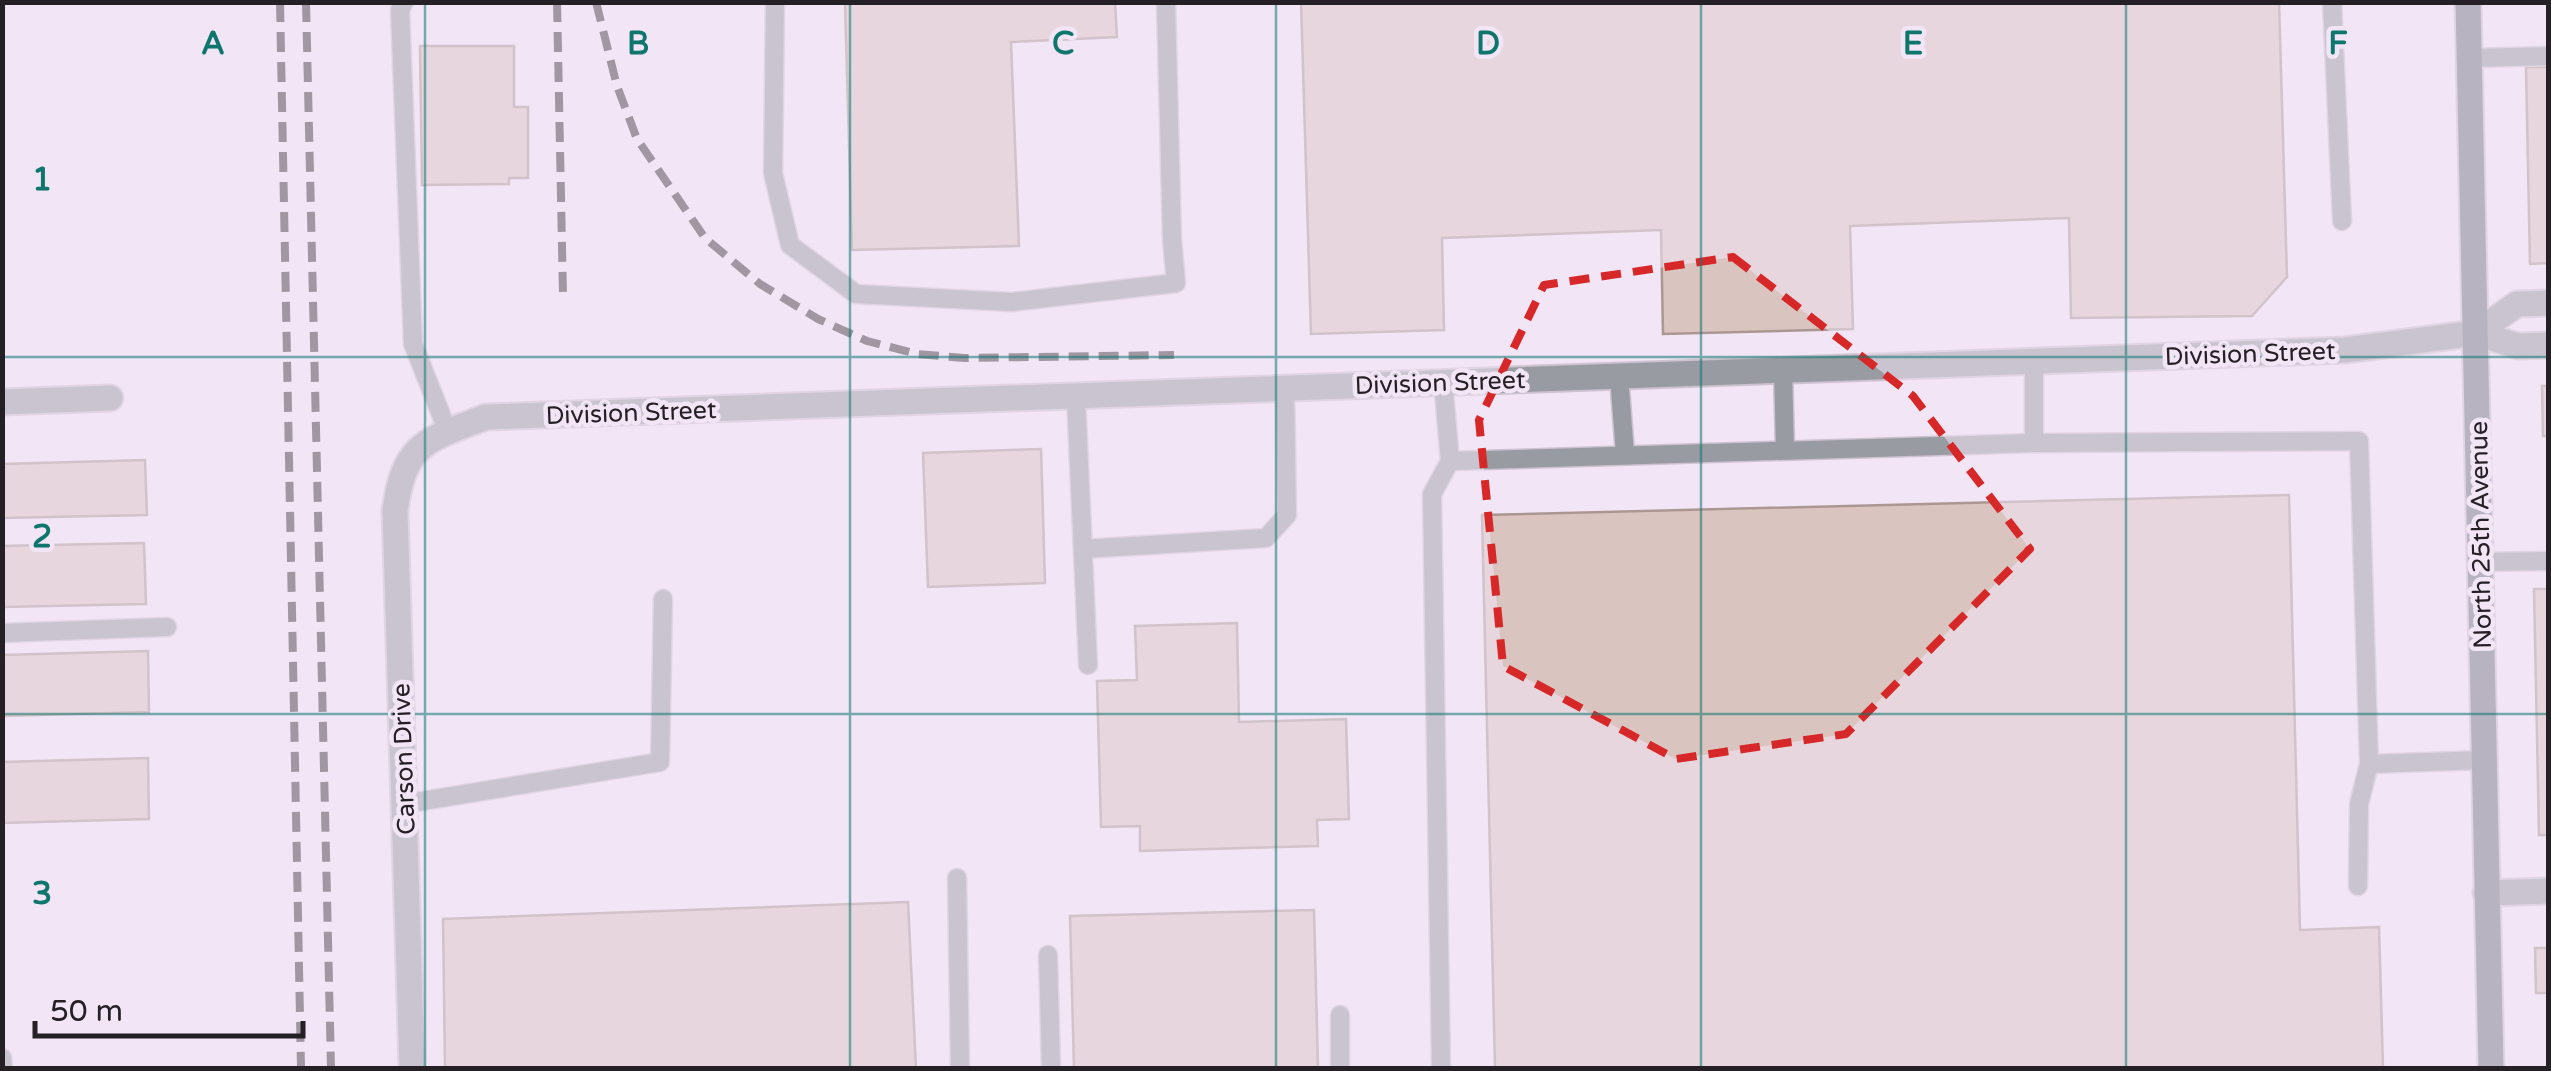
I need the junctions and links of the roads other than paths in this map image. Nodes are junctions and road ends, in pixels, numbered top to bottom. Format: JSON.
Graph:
{"nodes":[{"id":1,"x":404,"y":2,"type":"edge"},
{"id":2,"x":775,"y":2,"type":"edge"},
{"id":3,"x":1166,"y":2,"type":"edge"},
{"id":4,"x":2332,"y":2,"type":"edge"},
{"id":5,"x":2468,"y":2,"type":"edge"},
{"id":6,"x":2548,"y":56,"type":"edge"},
{"id":7,"x":2469,"y":58,"type":"junction"},
{"id":8,"x":2342,"y":220,"type":"dead end"},
{"id":9,"x":2548,"y":304,"type":"edge"},
{"id":10,"x":2476,"y":333,"type":"junction"},
{"id":11,"x":2548,"y":345,"type":"edge"},
{"id":12,"x":2034,"y":360,"type":"junction"},
{"id":13,"x":1783,"y":370,"type":"junction"},
{"id":14,"x":1619,"y":376,"type":"junction"},
{"id":15,"x":1443,"y":381,"type":"junction"},
{"id":16,"x":1285,"y":390,"type":"junction"},
{"id":17,"x":1076,"y":396,"type":"junction"},
{"id":18,"x":110,"y":398,"type":"dead end"},
{"id":19,"x":2,"y":402,"type":"edge"},
{"id":20,"x":448,"y":432,"type":"junction"},
{"id":21,"x":2034,"y":442,"type":"junction"},
{"id":22,"x":1785,"y":448,"type":"junction"},
{"id":23,"x":412,"y":453,"type":"joint"},
{"id":24,"x":1625,"y":454,"type":"junction"},
{"id":25,"x":1450,"y":461,"type":"junction"},
{"id":26,"x":1084,"y":549,"type":"junction"},
{"id":27,"x":2548,"y":561,"type":"edge"},
{"id":28,"x":2480,"y":562,"type":"junction"},
{"id":29,"x":663,"y":599,"type":"dead end"},
{"id":30,"x":167,"y":627,"type":"dead end"},
{"id":31,"x":2,"y":633,"type":"edge"},
{"id":32,"x":1088,"y":665,"type":"dead end"},
{"id":33,"x":2484,"y":760,"type":"junction"},
{"id":34,"x":2369,"y":764,"type":"junction"},
{"id":35,"x":404,"y":804,"type":"junction"},
{"id":36,"x":957,"y":878,"type":"dead end"},
{"id":37,"x":2358,"y":886,"type":"dead end"},
{"id":38,"x":2548,"y":891,"type":"edge"},
{"id":39,"x":2486,"y":892,"type":"junction"},
{"id":40,"x":1048,"y":954,"type":"dead end"},
{"id":41,"x":1340,"y":1016,"type":"dead end"},
{"id":42,"x":2,"y":1058,"type":"edge"},
{"id":43,"x":3,"y":1068,"type":"edge"},
{"id":44,"x":412,"y":1068,"type":"edge"},
{"id":45,"x":960,"y":1068,"type":"edge"},
{"id":46,"x":1051,"y":1068,"type":"edge"},
{"id":47,"x":1340,"y":1068,"type":"edge"},
{"id":48,"x":1441,"y":1068,"type":"edge"},
{"id":49,"x":2491,"y":1068,"type":"edge"}],
"edges":[{"from":1,"to":20,"type":"lane"},
{"from":2,"to":3,"type":"lane"},
{"from":4,"to":8,"type":"lane"},
{"from":5,"to":7,"type":"main road","name":"North 25th Avenue"},
{"from":6,"to":7,"type":"lane"},
{"from":7,"to":10,"type":"main road","name":"North 25th Avenue"},
{"from":9,"to":10,"type":"street","name":"Division Street"},
{"from":10,"to":11,"type":"street","name":"Division Street"},
{"from":10,"to":12,"type":"street","name":"Division Street"},
{"from":10,"to":28,"type":"main road","name":"North 25th Avenue"},
{"from":12,"to":13,"type":"street","name":"Division Street"},
{"from":12,"to":21,"type":"lane"},
{"from":13,"to":14,"type":"street","name":"Division Street"},
{"from":13,"to":22,"type":"lane"},
{"from":14,"to":15,"type":"street","name":"Division Street"},
{"from":14,"to":24,"type":"lane"},
{"from":15,"to":16,"type":"street","name":"Division Street"},
{"from":15,"to":25,"type":"lane"},
{"from":16,"to":17,"type":"street","name":"Division Street"},
{"from":16,"to":26,"type":"lane"},
{"from":17,"to":20,"type":"street","name":"Division Street"},
{"from":17,"to":26,"type":"lane"},
{"from":18,"to":19,"type":"street"},
{"from":20,"to":23,"type":"street","name":"Division Street"},
{"from":21,"to":22,"type":"lane"},
{"from":21,"to":34,"type":"lane"},
{"from":22,"to":24,"type":"lane"},
{"from":23,"to":35,"type":"street","name":"Carson Drive"},
{"from":24,"to":25,"type":"lane"},
{"from":25,"to":48,"type":"lane"},
{"from":26,"to":32,"type":"lane"},
{"from":27,"to":28,"type":"lane"},
{"from":28,"to":33,"type":"main road","name":"North 25th Avenue"},
{"from":29,"to":35,"type":"lane"},
{"from":30,"to":31,"type":"lane"},
{"from":33,"to":34,"type":"lane"},
{"from":33,"to":39,"type":"main road","name":"North 25th Avenue"},
{"from":34,"to":37,"type":"lane"},
{"from":35,"to":44,"type":"street","name":"Carson Drive"},
{"from":36,"to":45,"type":"lane"},
{"from":38,"to":39,"type":"street"},
{"from":39,"to":49,"type":"main road","name":"North 25th Avenue"},
{"from":40,"to":46,"type":"lane"},
{"from":41,"to":47,"type":"lane"},
{"from":42,"to":43,"type":"lane"}]}
